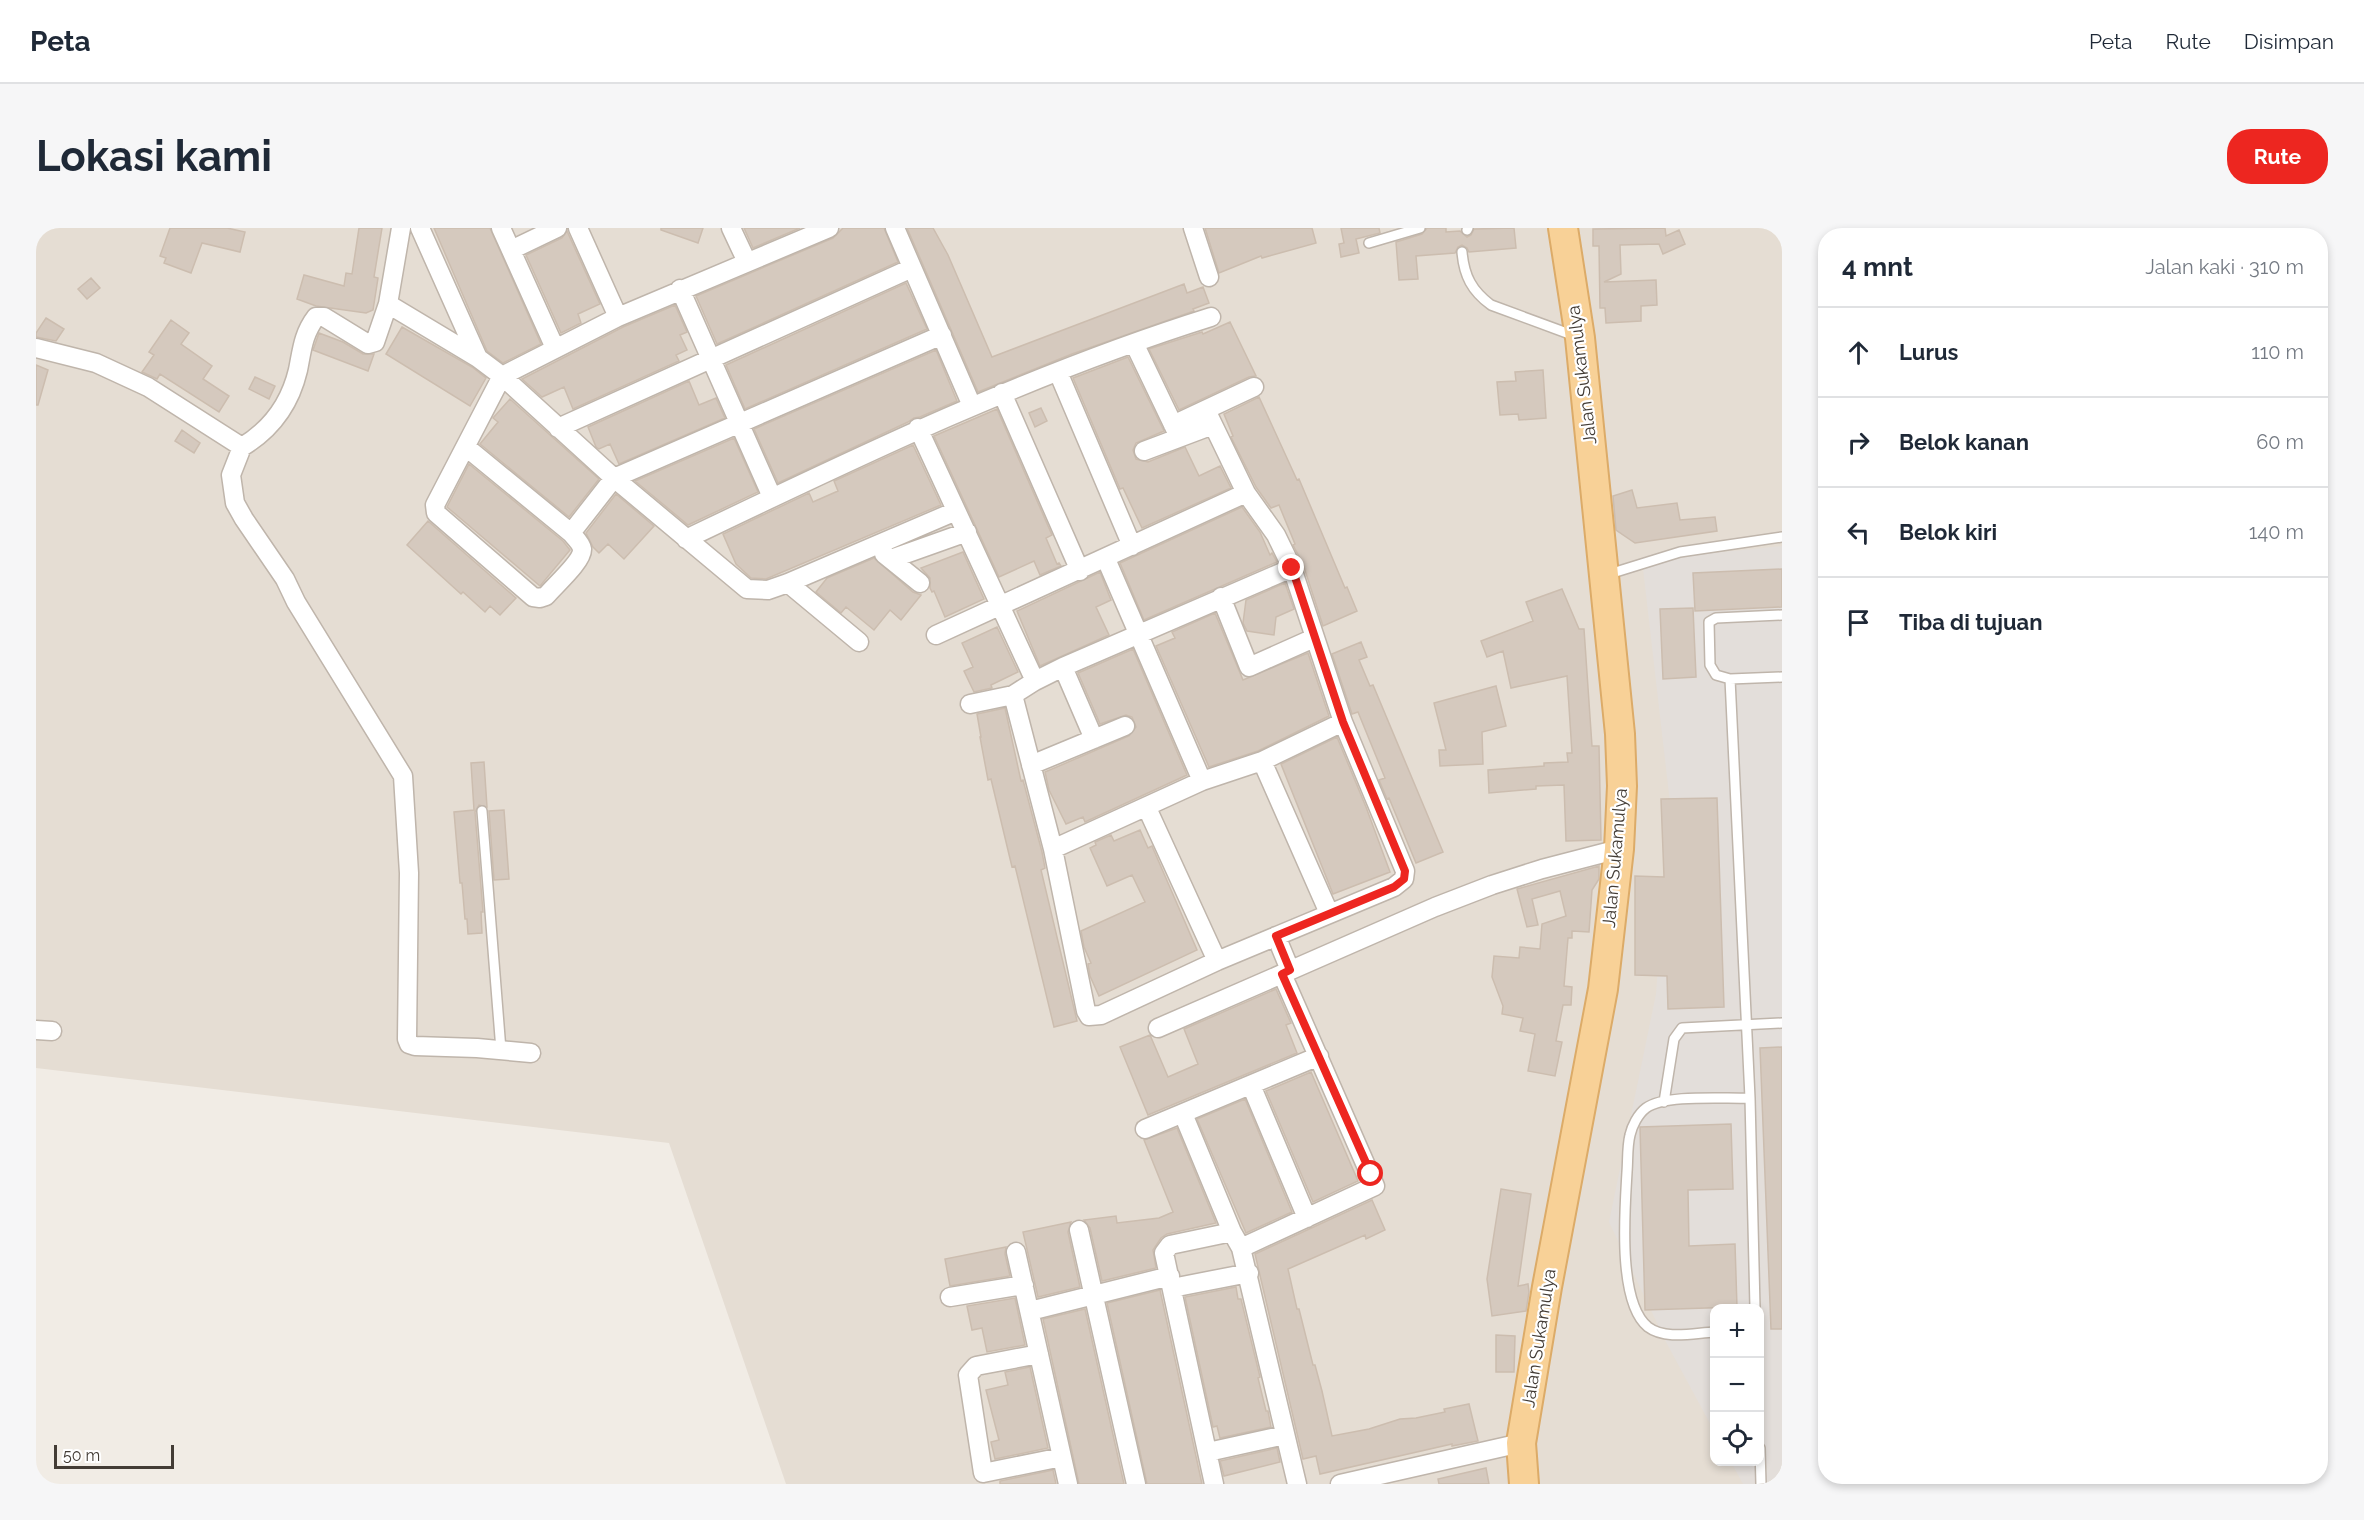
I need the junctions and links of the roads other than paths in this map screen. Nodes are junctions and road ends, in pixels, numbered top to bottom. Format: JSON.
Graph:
{"nodes":[{"id":1,"x":401,"y":228,"type":"edge"},
{"id":2,"x":420,"y":228,"type":"edge"},
{"id":3,"x":501,"y":228,"type":"edge"},
{"id":4,"x":557,"y":228,"type":"edge"},
{"id":5,"x":578,"y":228,"type":"edge"},
{"id":6,"x":731,"y":228,"type":"edge"},
{"id":7,"x":895,"y":228,"type":"edge"},
{"id":8,"x":1193,"y":228,"type":"edge"},
{"id":9,"x":1420,"y":228,"type":"edge"},
{"id":10,"x":1563,"y":228,"type":"edge"},
{"id":11,"x":820,"y":230,"type":"edge"},
{"id":12,"x":1369,"y":243,"type":"dead end"},
{"id":13,"x":511,"y":250,"type":"junction"},
{"id":14,"x":1462,"y":252,"type":"dead end"},
{"id":15,"x":747,"y":262,"type":"junction"},
{"id":16,"x":912,"y":268,"type":"junction"},
{"id":17,"x":1209,"y":277,"type":"dead end"},
{"id":18,"x":680,"y":289,"type":"junction"},
{"id":19,"x":388,"y":304,"type":"junction"},
{"id":20,"x":618,"y":317,"type":"junction"},
{"id":21,"x":1210,"y":317,"type":"dead end"},
{"id":22,"x":942,"y":334,"type":"junction"},
{"id":23,"x":1580,"y":338,"type":"junction"},
{"id":24,"x":1134,"y":343,"type":"junction"},
{"id":25,"x":36,"y":348,"type":"edge"},
{"id":26,"x":555,"y":348,"type":"junction"},
{"id":27,"x":478,"y":358,"type":"junction"},
{"id":28,"x":710,"y":359,"type":"junction"},
{"id":29,"x":1058,"y":372,"type":"junction"},
{"id":30,"x":502,"y":376,"type":"junction"},
{"id":31,"x":1254,"y":387,"type":"dead end"},
{"id":32,"x":1002,"y":393,"type":"junction"},
{"id":33,"x":972,"y":406,"type":"junction"},
{"id":34,"x":1209,"y":418,"type":"junction"},
{"id":35,"x":738,"y":424,"type":"junction"},
{"id":36,"x":558,"y":428,"type":"junction"},
{"id":37,"x":918,"y":428,"type":"junction"},
{"id":38,"x":1176,"y":431,"type":"junction"},
{"id":39,"x":242,"y":447,"type":"junction"},
{"id":40,"x":466,"y":447,"type":"junction"},
{"id":41,"x":1144,"y":452,"type":"dead end"},
{"id":42,"x":614,"y":478,"type":"junction"},
{"id":43,"x":1246,"y":493,"type":"junction"},
{"id":44,"x":772,"y":497,"type":"junction"},
{"id":45,"x":956,"y":511,"type":"junction"},
{"id":46,"x":967,"y":532,"type":"junction"},
{"id":47,"x":571,"y":533,"type":"junction"},
{"id":48,"x":1782,"y":537,"type":"edge"},
{"id":49,"x":686,"y":538,"type":"junction"},
{"id":50,"x":873,"y":546,"type":"junction"},
{"id":51,"x":1132,"y":546,"type":"junction"},
{"id":52,"x":1106,"y":559,"type":"junction"},
{"id":53,"x":891,"y":560,"type":"junction"},
{"id":54,"x":1292,"y":568,"type":"junction"},
{"id":55,"x":1080,"y":571,"type":"junction"},
{"id":56,"x":1604,"y":576,"type":"junction"},
{"id":57,"x":920,"y":583,"type":"dead end"},
{"id":58,"x":788,"y":584,"type":"junction"},
{"id":59,"x":1221,"y":597,"type":"junction"},
{"id":60,"x":999,"y":605,"type":"junction"},
{"id":61,"x":1782,"y":615,"type":"edge"},
{"id":62,"x":936,"y":635,"type":"dead end"},
{"id":63,"x":1138,"y":635,"type":"junction"},
{"id":64,"x":1314,"y":638,"type":"junction"},
{"id":65,"x":859,"y":642,"type":"dead end"},
{"id":66,"x":1063,"y":667,"type":"junction"},
{"id":67,"x":1782,"y":677,"type":"edge"},
{"id":68,"x":1730,"y":679,"type":"junction"},
{"id":69,"x":1035,"y":681,"type":"junction"},
{"id":70,"x":1012,"y":695,"type":"junction"},
{"id":71,"x":970,"y":704,"type":"dead end"},
{"id":72,"x":1343,"y":722,"type":"junction"},
{"id":73,"x":1125,"y":726,"type":"dead end"},
{"id":74,"x":1094,"y":739,"type":"junction"},
{"id":75,"x":1262,"y":761,"type":"junction"},
{"id":76,"x":1031,"y":765,"type":"junction"},
{"id":77,"x":1202,"y":781,"type":"junction"},
{"id":78,"x":1147,"y":808,"type":"junction"},
{"id":79,"x":482,"y":811,"type":"dead end"},
{"id":80,"x":1053,"y":849,"type":"junction"},
{"id":81,"x":1619,"y":849,"type":"junction"},
{"id":82,"x":1329,"y":913,"type":"junction"},
{"id":83,"x":1276,"y":936,"type":"junction"},
{"id":84,"x":1217,"y":961,"type":"junction"},
{"id":85,"x":1286,"y":972,"type":"junction"},
{"id":86,"x":1782,"y":1023,"type":"edge"},
{"id":87,"x":1745,"y":1024,"type":"junction"},
{"id":88,"x":1158,"y":1028,"type":"dead end"},
{"id":89,"x":501,"y":1050,"type":"junction"},
{"id":90,"x":531,"y":1053,"type":"dead end"},
{"id":91,"x":1319,"y":1056,"type":"junction"},
{"id":92,"x":1251,"y":1085,"type":"junction"},
{"id":93,"x":1750,"y":1098,"type":"junction"},
{"id":94,"x":1664,"y":1102,"type":"junction"},
{"id":95,"x":1186,"y":1121,"type":"dead end"},
{"id":96,"x":1145,"y":1129,"type":"dead end"},
{"id":97,"x":1307,"y":1218,"type":"junction"},
{"id":98,"x":1079,"y":1230,"type":"dead end"},
{"id":99,"x":1232,"y":1232,"type":"junction"},
{"id":100,"x":1241,"y":1248,"type":"junction"},
{"id":101,"x":1016,"y":1252,"type":"dead end"},
{"id":102,"x":1249,"y":1273,"type":"junction"},
{"id":103,"x":1171,"y":1282,"type":"junction"},
{"id":104,"x":1024,"y":1285,"type":"junction"},
{"id":105,"x":1094,"y":1295,"type":"junction"},
{"id":106,"x":950,"y":1297,"type":"dead end"},
{"id":107,"x":1755,"y":1304,"type":"edge"},
{"id":108,"x":1030,"y":1311,"type":"junction"},
{"id":109,"x":1710,"y":1332,"type":"edge"},
{"id":110,"x":1040,"y":1354,"type":"junction"},
{"id":111,"x":1285,"y":1435,"type":"junction"},
{"id":112,"x":1521,"y":1443,"type":"junction"},
{"id":113,"x":1208,"y":1452,"type":"junction"},
{"id":114,"x":1062,"y":1457,"type":"junction"},
{"id":115,"x":1760,"y":1466,"type":"edge"},
{"id":116,"x":980,"y":1479,"type":"edge"},
{"id":117,"x":1068,"y":1484,"type":"edge"},
{"id":118,"x":1136,"y":1484,"type":"edge"},
{"id":119,"x":1214,"y":1484,"type":"edge"},
{"id":120,"x":1297,"y":1484,"type":"edge"},
{"id":121,"x":1340,"y":1484,"type":"edge"},
{"id":122,"x":1524,"y":1484,"type":"edge"},
{"id":123,"x":1761,"y":1484,"type":"edge"}],
"edges":[{"from":1,"to":19,"type":"street"},
{"from":2,"to":27,"type":"street"},
{"from":3,"to":13,"type":"street"},
{"from":4,"to":13,"type":"street"},
{"from":5,"to":20,"type":"street"},
{"from":6,"to":15,"type":"street"},
{"from":7,"to":16,"type":"street"},
{"from":8,"to":17,"type":"street"},
{"from":9,"to":12,"type":"lane"},
{"from":10,"to":23,"type":"main road","name":"Jalan Sukamulya"},
{"from":11,"to":15,"type":"street"},
{"from":13,"to":26,"type":"street"},
{"from":14,"to":23,"type":"lane"},
{"from":15,"to":18,"type":"street"},
{"from":16,"to":22,"type":"street"},
{"from":16,"to":28,"type":"street"},
{"from":18,"to":20,"type":"street"},
{"from":18,"to":28,"type":"street"},
{"from":19,"to":27,"type":"street"},
{"from":19,"to":39,"type":"street"},
{"from":20,"to":26,"type":"street"},
{"from":21,"to":24,"type":"street"},
{"from":22,"to":33,"type":"street"},
{"from":22,"to":35,"type":"street"},
{"from":23,"to":56,"type":"main road","name":"Jalan Sukamulya"},
{"from":24,"to":29,"type":"street"},
{"from":24,"to":38,"type":"street"},
{"from":25,"to":39,"type":"street"},
{"from":26,"to":30,"type":"street"},
{"from":27,"to":30,"type":"street"},
{"from":28,"to":35,"type":"street"},
{"from":28,"to":36,"type":"street"},
{"from":29,"to":32,"type":"street"},
{"from":29,"to":51,"type":"street"},
{"from":30,"to":36,"type":"street"},
{"from":30,"to":40,"type":"street"},
{"from":31,"to":34,"type":"street"},
{"from":32,"to":33,"type":"street"},
{"from":32,"to":55,"type":"street"},
{"from":33,"to":37,"type":"street"},
{"from":34,"to":38,"type":"street"},
{"from":34,"to":43,"type":"street"},
{"from":35,"to":42,"type":"street"},
{"from":35,"to":44,"type":"street"},
{"from":36,"to":42,"type":"street"},
{"from":37,"to":44,"type":"street"},
{"from":37,"to":45,"type":"street"},
{"from":38,"to":41,"type":"street"},
{"from":39,"to":89,"type":"street"},
{"from":40,"to":47,"type":"street"},
{"from":40,"to":47,"type":"street"},
{"from":42,"to":47,"type":"street"},
{"from":42,"to":49,"type":"street"},
{"from":43,"to":51,"type":"street"},
{"from":43,"to":54,"type":"street"},
{"from":44,"to":49,"type":"street"},
{"from":45,"to":46,"type":"street"},
{"from":45,"to":50,"type":"street"},
{"from":46,"to":53,"type":"street"},
{"from":46,"to":60,"type":"street"},
{"from":48,"to":56,"type":"lane"},
{"from":49,"to":58,"type":"street"},
{"from":50,"to":53,"type":"street"},
{"from":50,"to":58,"type":"street"},
{"from":51,"to":52,"type":"street"},
{"from":52,"to":55,"type":"street"},
{"from":52,"to":63,"type":"street"},
{"from":53,"to":57,"type":"street"},
{"from":54,"to":59,"type":"street"},
{"from":54,"to":64,"type":"street"},
{"from":55,"to":60,"type":"street"},
{"from":56,"to":81,"type":"main road","name":"Jalan Sukamulya"},
{"from":58,"to":65,"type":"street"},
{"from":59,"to":63,"type":"street"},
{"from":59,"to":64,"type":"street"},
{"from":60,"to":62,"type":"street"},
{"from":60,"to":69,"type":"street"},
{"from":61,"to":68,"type":"lane"},
{"from":63,"to":66,"type":"street"},
{"from":63,"to":77,"type":"street"},
{"from":64,"to":72,"type":"street"},
{"from":66,"to":69,"type":"street"},
{"from":66,"to":74,"type":"street"},
{"from":67,"to":68,"type":"lane"},
{"from":68,"to":87,"type":"lane"},
{"from":69,"to":70,"type":"street"},
{"from":70,"to":71,"type":"street"},
{"from":70,"to":76,"type":"street"},
{"from":72,"to":75,"type":"street"},
{"from":72,"to":82,"type":"street"},
{"from":73,"to":74,"type":"street"},
{"from":74,"to":76,"type":"street"},
{"from":75,"to":77,"type":"street"},
{"from":75,"to":82,"type":"street"},
{"from":76,"to":80,"type":"street"},
{"from":77,"to":78,"type":"street"},
{"from":78,"to":80,"type":"street"},
{"from":78,"to":84,"type":"street"},
{"from":79,"to":89,"type":"lane"},
{"from":80,"to":84,"type":"street"},
{"from":81,"to":85,"type":"street"},
{"from":81,"to":112,"type":"main road","name":"Jalan Sukamulya"},
{"from":82,"to":83,"type":"street"},
{"from":83,"to":84,"type":"street"},
{"from":83,"to":85,"type":"street"},
{"from":85,"to":88,"type":"street"},
{"from":85,"to":91,"type":"street"},
{"from":86,"to":87,"type":"lane"},
{"from":87,"to":93,"type":"lane"},
{"from":87,"to":94,"type":"lane"},
{"from":89,"to":90,"type":"street"},
{"from":91,"to":92,"type":"street"},
{"from":91,"to":97,"type":"street"},
{"from":92,"to":96,"type":"street"},
{"from":92,"to":97,"type":"street"},
{"from":93,"to":94,"type":"lane"},
{"from":93,"to":107,"type":"lane"},
{"from":94,"to":109,"type":"lane"},
{"from":95,"to":99,"type":"street"},
{"from":97,"to":100,"type":"street"},
{"from":98,"to":105,"type":"street"},
{"from":99,"to":100,"type":"street"},
{"from":99,"to":103,"type":"street"},
{"from":100,"to":102,"type":"street"},
{"from":101,"to":104,"type":"street"},
{"from":102,"to":103,"type":"street"},
{"from":102,"to":111,"type":"street"},
{"from":103,"to":105,"type":"street"},
{"from":103,"to":113,"type":"street"},
{"from":104,"to":106,"type":"street"},
{"from":104,"to":108,"type":"street"},
{"from":105,"to":108,"type":"street"},
{"from":105,"to":118,"type":"street"},
{"from":108,"to":110,"type":"street"},
{"from":110,"to":114,"type":"street"},
{"from":110,"to":116,"type":"street"},
{"from":111,"to":113,"type":"street"},
{"from":111,"to":120,"type":"street"},
{"from":112,"to":121,"type":"street"},
{"from":112,"to":122,"type":"main road","name":"Jalan Sukamulya"},
{"from":113,"to":119,"type":"street"},
{"from":114,"to":116,"type":"street"},
{"from":114,"to":117,"type":"street"},
{"from":115,"to":123,"type":"lane"}]}
